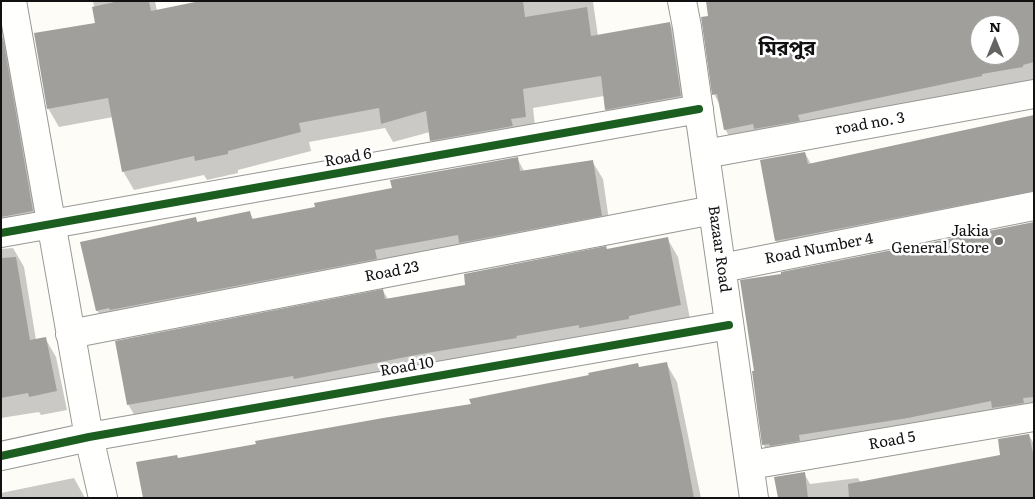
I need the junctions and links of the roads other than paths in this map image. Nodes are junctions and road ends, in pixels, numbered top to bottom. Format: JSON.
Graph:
{"nodes":[{"id":1,"x":12,"y":1,"type":"edge"},
{"id":2,"x":682,"y":1,"type":"edge"},
{"id":3,"x":1034,"y":94,"type":"edge"},
{"id":4,"x":699,"y":109,"type":"junction"},
{"id":5,"x":705,"y":154,"type":"junction"},
{"id":6,"x":1034,"y":206,"type":"edge"},
{"id":7,"x":713,"y":210,"type":"junction"},
{"id":8,"x":50,"y":225,"type":"junction"},
{"id":9,"x":1,"y":233,"type":"edge"},
{"id":10,"x":722,"y":268,"type":"junction"},
{"id":11,"x":729,"y":325,"type":"junction"},
{"id":12,"x":70,"y":334,"type":"junction"},
{"id":13,"x":1034,"y":417,"type":"edge"},
{"id":14,"x":89,"y":436,"type":"junction"},
{"id":15,"x":1,"y":456,"type":"edge"},
{"id":16,"x":750,"y":465,"type":"junction"},
{"id":17,"x":103,"y":498,"type":"edge"},
{"id":18,"x":754,"y":498,"type":"edge"}],
"edges":[{"from":1,"to":8,"type":"street"},
{"from":2,"to":4,"type":"street","name":"Bazaar Road"},
{"from":3,"to":5,"type":"street","name":"road no. 3"},
{"from":4,"to":5,"type":"street","name":"Bazaar Road"},
{"from":4,"to":8,"type":"street","name":"Road 6"},
{"from":5,"to":7,"type":"street","name":"Bazaar Road"},
{"from":6,"to":10,"type":"street","name":"Road Number 4"},
{"from":7,"to":10,"type":"street","name":"Bazaar Road"},
{"from":7,"to":12,"type":"street","name":"Road 23"},
{"from":8,"to":9,"type":"street","name":"Road 6"},
{"from":8,"to":12,"type":"street"},
{"from":10,"to":11,"type":"street","name":"Bazaar Road"},
{"from":11,"to":14,"type":"street","name":"Road 10"},
{"from":11,"to":16,"type":"street","name":"Bazaar Road"},
{"from":12,"to":14,"type":"street"},
{"from":13,"to":16,"type":"street","name":"Road 5"},
{"from":14,"to":15,"type":"street","name":"Road 10"},
{"from":14,"to":17,"type":"street"},
{"from":16,"to":18,"type":"street","name":"Bazaar Road"}]}
